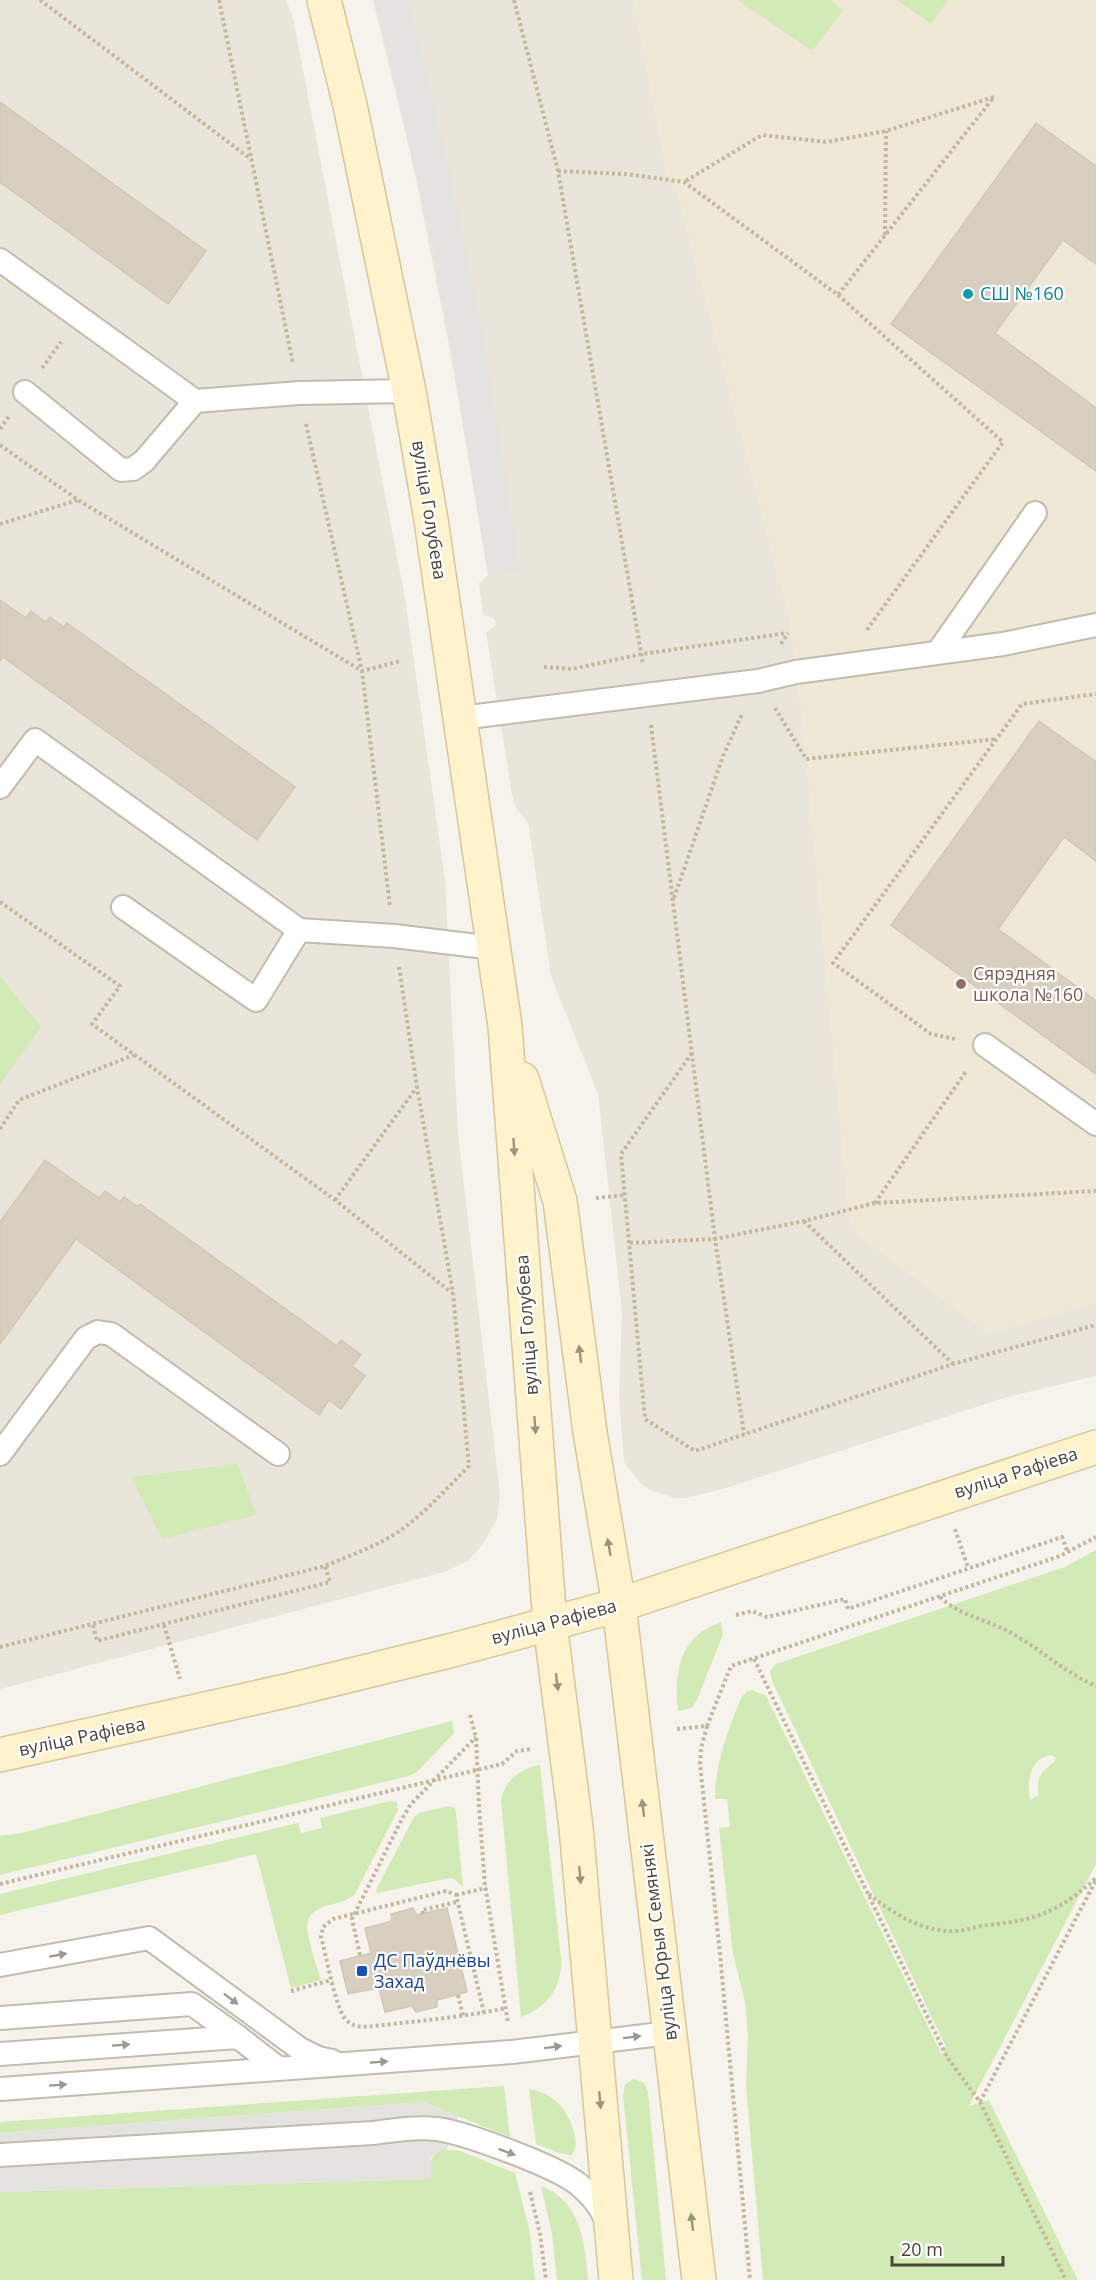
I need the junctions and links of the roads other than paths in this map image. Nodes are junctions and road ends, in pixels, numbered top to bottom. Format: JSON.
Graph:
{"nodes":[{"id":1,"x":324,"y":0,"type":"edge"},
{"id":2,"x":0,"y":260,"type":"edge"},
{"id":3,"x":409,"y":391,"type":"junction"},
{"id":4,"x":25,"y":392,"type":"dead end"},
{"id":5,"x":195,"y":401,"type":"junction"},
{"id":6,"x":1035,"y":513,"type":"dead end"},
{"id":7,"x":1096,"y":625,"type":"edge"},
{"id":8,"x":938,"y":652,"type":"junction"},
{"id":9,"x":461,"y":718,"type":"junction"},
{"id":10,"x":0,"y":788,"type":"edge"},
{"id":11,"x":123,"y":907,"type":"dead end"},
{"id":12,"x":299,"y":930,"type":"junction"},
{"id":13,"x":494,"y":948,"type":"junction"},
{"id":14,"x":506,"y":1026,"type":"junction"},
{"id":15,"x":985,"y":1045,"type":"road end"},
{"id":16,"x":1096,"y":1124,"type":"edge"},
{"id":17,"x":1096,"y":1447,"type":"edge"},
{"id":18,"x":0,"y":1454,"type":"edge"},
{"id":19,"x":278,"y":1454,"type":"dead end"},
{"id":20,"x":619,"y":1605,"type":"junction"},
{"id":21,"x":550,"y":1624,"type":"junction"},
{"id":22,"x":0,"y":1755,"type":"edge"},
{"id":23,"x":0,"y":1965,"type":"edge"},
{"id":24,"x":0,"y":2018,"type":"edge"},
{"id":25,"x":669,"y":2033,"type":"junction"},
{"id":26,"x":238,"y":2037,"type":"junction"},
{"id":27,"x":594,"y":2042,"type":"junction"},
{"id":28,"x":0,"y":2054,"type":"edge"},
{"id":29,"x":345,"y":2064,"type":"junction"},
{"id":30,"x":278,"y":2068,"type":"junction"},
{"id":31,"x":0,"y":2089,"type":"edge"},
{"id":32,"x":0,"y":2155,"type":"edge"},
{"id":33,"x":616,"y":2270,"type":"edge"},
{"id":34,"x":699,"y":2280,"type":"edge"}],
"edges":[{"from":1,"to":3,"type":"main road","name":"вуліца Голубева"},
{"from":2,"to":5,"type":"lane"},
{"from":3,"to":5,"type":"lane"},
{"from":3,"to":9,"type":"main road","name":"вуліца Голубева"},
{"from":4,"to":5,"type":"lane"},
{"from":6,"to":8,"type":"lane"},
{"from":7,"to":8,"type":"lane"},
{"from":8,"to":9,"type":"lane"},
{"from":9,"to":13,"type":"main road","name":"вуліца Голубева"},
{"from":10,"to":12,"type":"lane"},
{"from":11,"to":12,"type":"lane"},
{"from":12,"to":13,"type":"lane"},
{"from":13,"to":14,"type":"main road","name":"вуліца Голубева"},
{"from":20,"to":14,"type":"main road","name":"вуліца Голубева","one_way":true},
{"from":14,"to":21,"type":"main road","name":"вуліца Голубева","one_way":true},
{"from":15,"to":16,"type":"lane"},
{"from":17,"to":20,"type":"main road","name":"вуліца Рафіева"},
{"from":18,"to":19,"type":"lane"},
{"from":20,"to":21,"type":"main road","name":"вуліца Рафіева"},
{"from":25,"to":20,"type":"main road","name":"вуліца Юрыя Семянякі","one_way":true},
{"from":21,"to":22,"type":"main road","name":"вуліца Рафіева"},
{"from":21,"to":27,"type":"main road","one_way":true},
{"from":23,"to":29,"type":"lane","one_way":true},
{"from":24,"to":26,"type":"lane"},
{"from":27,"to":25,"type":"lane","one_way":true},
{"from":34,"to":25,"type":"main road","name":"вуліца Юрыя Семянякі","one_way":true},
{"from":28,"to":26,"type":"lane","one_way":true},
{"from":26,"to":30,"type":"lane"},
{"from":29,"to":27,"type":"lane","one_way":true},
{"from":27,"to":33,"type":"main road","one_way":true},
{"from":29,"to":30,"type":"lane"},
{"from":31,"to":30,"type":"lane","one_way":true},
{"from":32,"to":33,"type":"lane","one_way":true}]}
